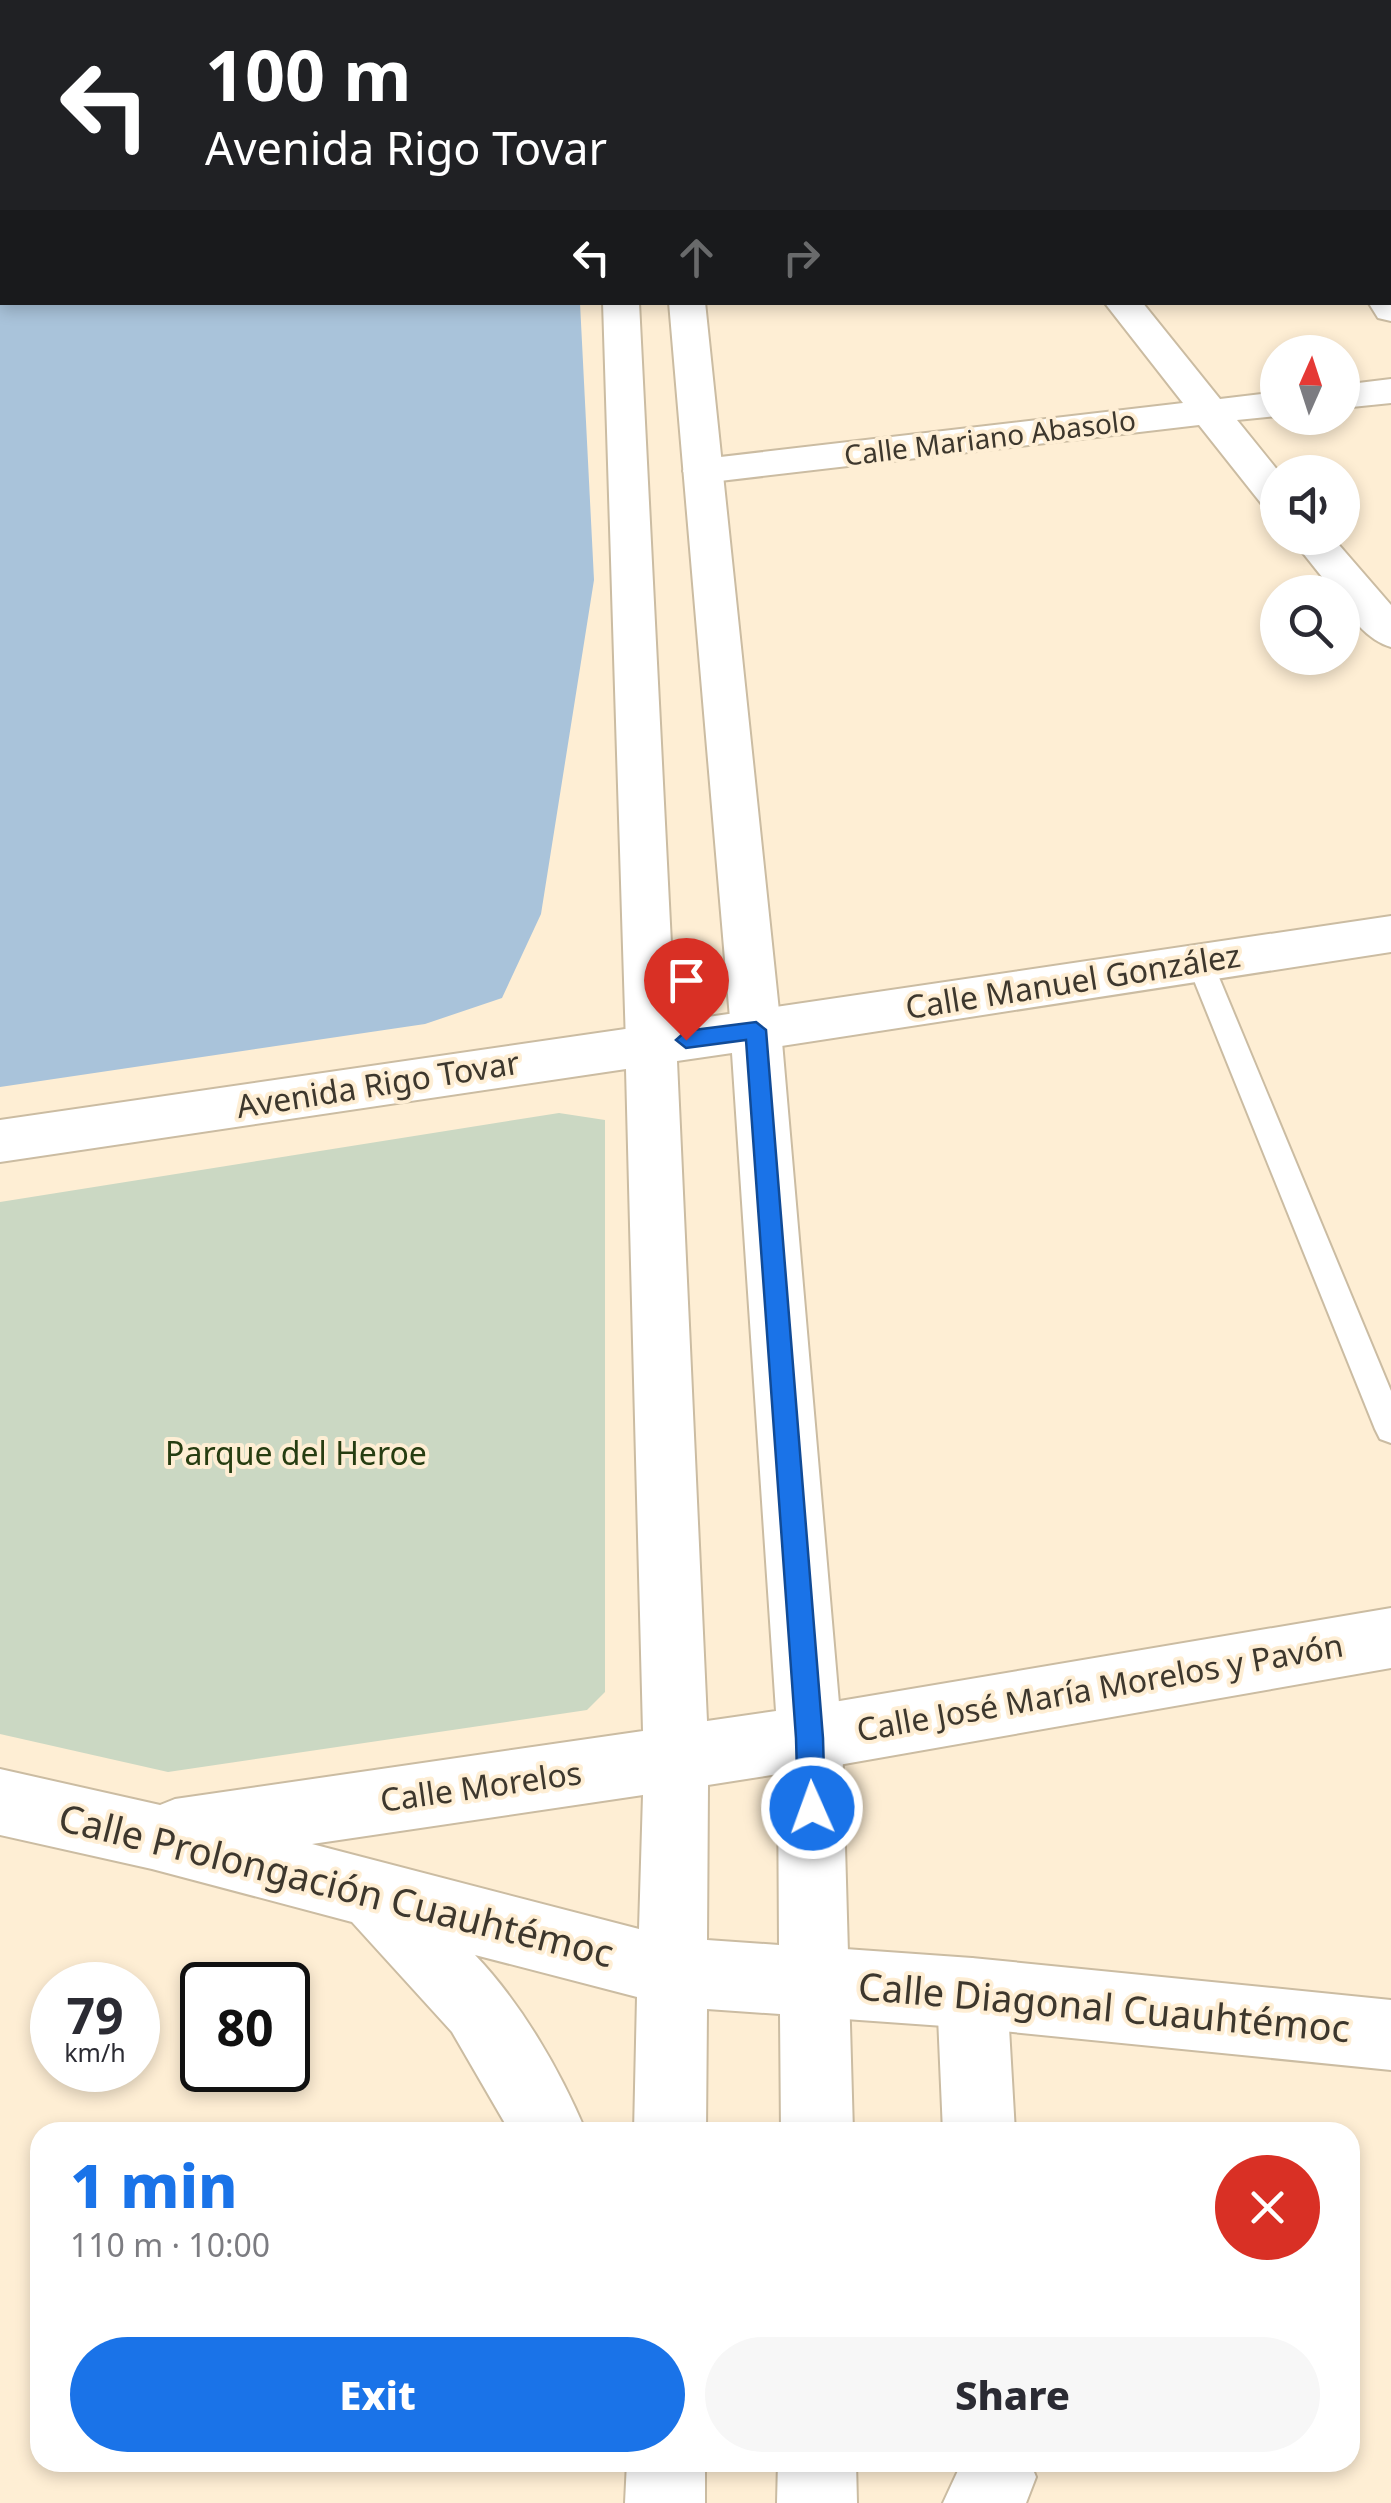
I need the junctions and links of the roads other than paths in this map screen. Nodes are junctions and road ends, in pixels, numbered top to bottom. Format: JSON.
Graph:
{"nodes":[{"id":1,"x":621,"y":305,"type":"edge"},
{"id":2,"x":687,"y":305,"type":"edge"},
{"id":3,"x":1124,"y":305,"type":"edge"},
{"id":4,"x":1391,"y":391,"type":"edge"},
{"id":5,"x":1360,"y":395,"type":"edge"},
{"id":6,"x":1260,"y":406,"type":"edge"},
{"id":7,"x":1206,"y":412,"type":"junction"},
{"id":8,"x":703,"y":471,"type":"junction"},
{"id":9,"x":1260,"y":476,"type":"edge"},
{"id":10,"x":1325,"y":555,"type":"edge"},
{"id":11,"x":1391,"y":633,"type":"edge"},
{"id":12,"x":1391,"y":934,"type":"edge"},
{"id":13,"x":1200,"y":963,"type":"junction"},
{"id":14,"x":756,"y":1030,"type":"junction"},
{"id":15,"x":652,"y":1044,"type":"junction"},
{"id":16,"x":0,"y":1142,"type":"edge"},
{"id":17,"x":1391,"y":1429,"type":"edge"},
{"id":18,"x":1391,"y":1638,"type":"edge"},
{"id":19,"x":810,"y":1738,"type":"junction"},
{"id":20,"x":676,"y":1758,"type":"junction"},
{"id":21,"x":0,"y":1802,"type":"edge"},
{"id":22,"x":152,"y":1836,"type":"junction"},
{"id":23,"x":370,"y":1892,"type":"junction"},
{"id":24,"x":672,"y":1972,"type":"junction"},
{"id":25,"x":817,"y":1982,"type":"junction"},
{"id":26,"x":972,"y":1993,"type":"junction"},
{"id":27,"x":1391,"y":2034,"type":"edge"},
{"id":28,"x":544,"y":2122,"type":"edge"},
{"id":29,"x":670,"y":2122,"type":"edge"},
{"id":30,"x":817,"y":2122,"type":"edge"},
{"id":31,"x":979,"y":2122,"type":"edge"},
{"id":32,"x":666,"y":2472,"type":"edge"},
{"id":33,"x":817,"y":2472,"type":"edge"},
{"id":34,"x":665,"y":2503,"type":"edge"},
{"id":35,"x":817,"y":2503,"type":"edge"}],
"edges":[{"from":1,"to":15,"type":"main road"},
{"from":2,"to":8,"type":"main road"},
{"from":3,"to":7,"type":"main road"},
{"from":4,"to":5,"type":"main road"},
{"from":6,"to":7,"type":"main road","name":"Calle Mariano Abasolo"},
{"from":7,"to":8,"type":"main road","name":"Calle Mariano Abasolo"},
{"from":7,"to":9,"type":"main road"},
{"from":8,"to":14,"type":"main road"},
{"from":10,"to":11,"type":"main road"},
{"from":12,"to":13,"type":"main road","name":"Calle Manuel González"},
{"from":13,"to":14,"type":"main road","name":"Calle Manuel González"},
{"from":13,"to":17,"type":"lane"},
{"from":14,"to":15,"type":"main road","name":"Avenida Rigo Tovar"},
{"from":14,"to":19,"type":"main road"},
{"from":15,"to":16,"type":"main road","name":"Avenida Rigo Tovar"},
{"from":15,"to":20,"type":"main road"},
{"from":18,"to":19,"type":"main road","name":"Calle José María Morelos y Pavón"},
{"from":19,"to":20,"type":"main road","name":"Calle Morelos"},
{"from":19,"to":25,"type":"main road"},
{"from":20,"to":22,"type":"main road","name":"Calle Morelos"},
{"from":20,"to":24,"type":"main road"},
{"from":21,"to":22,"type":"main road","name":"Calle Prolongación Cuauhtémoc"},
{"from":22,"to":23,"type":"main road","name":"Calle Prolongación Cuauhtémoc"},
{"from":23,"to":24,"type":"main road","name":"Calle Prolongación Cuauhtémoc"},
{"from":23,"to":28,"type":"main road"},
{"from":24,"to":25,"type":"main road","name":"Calle Prolongación Cuauhtémoc"},
{"from":24,"to":29,"type":"main road"},
{"from":25,"to":26,"type":"main road","name":"Calle Diagonal Cuauhtémoc"},
{"from":25,"to":30,"type":"main road"},
{"from":26,"to":27,"type":"main road","name":"Calle Diagonal Cuauhtémoc"},
{"from":26,"to":31,"type":"main road"},
{"from":32,"to":34,"type":"main road"},
{"from":33,"to":35,"type":"main road"}]}
